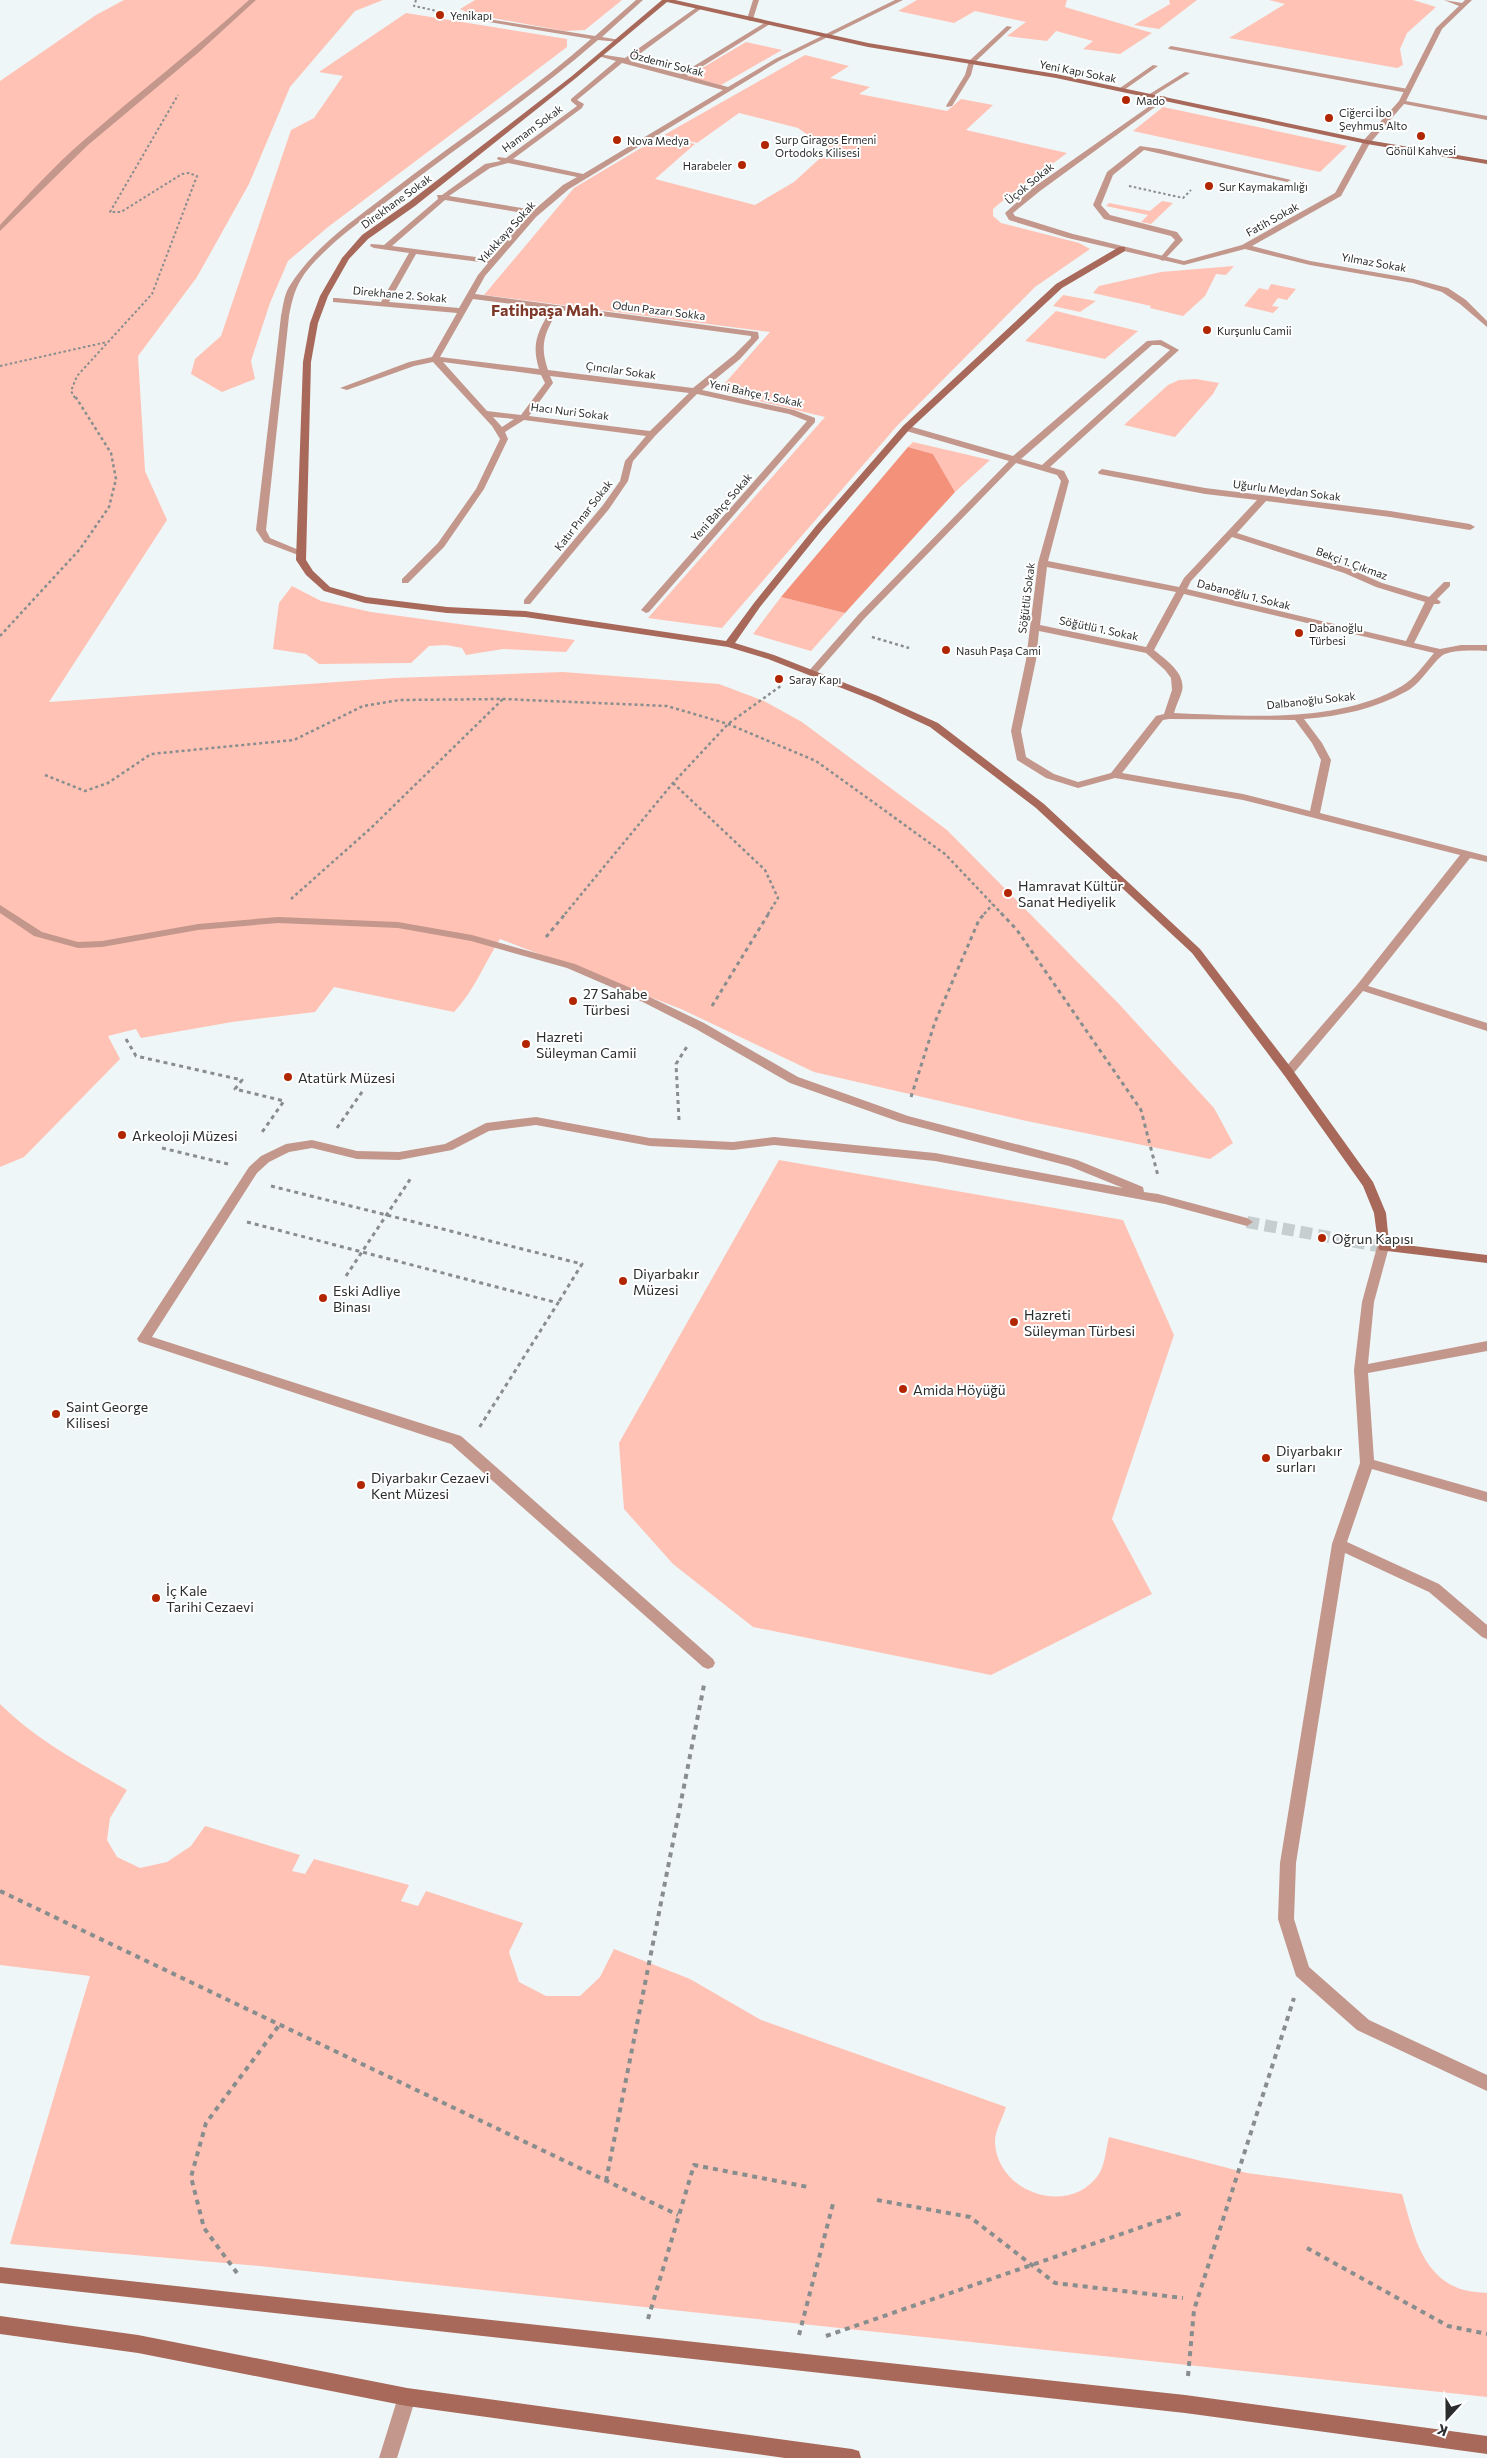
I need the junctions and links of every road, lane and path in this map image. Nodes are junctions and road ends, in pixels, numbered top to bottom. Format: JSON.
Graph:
{"nodes":[{"id":1,"x":253,"y":0,"type":"edge"},
{"id":2,"x":416,"y":0,"type":"edge"},
{"id":3,"x":640,"y":0,"type":"edge"},
{"id":4,"x":666,"y":0,"type":"edge"},
{"id":5,"x":756,"y":0,"type":"edge"},
{"id":6,"x":897,"y":0,"type":"edge"},
{"id":7,"x":1447,"y":0,"type":"edge"},
{"id":8,"x":1466,"y":2,"type":"edge"},
{"id":9,"x":699,"y":8,"type":"junction"},
{"id":10,"x":462,"y":17,"type":"joint"},
{"id":11,"x":750,"y":19,"type":"junction"},
{"id":12,"x":768,"y":23,"type":"junction"},
{"id":13,"x":1009,"y":27,"type":"dead end"},
{"id":14,"x":826,"y":36,"type":"junction"},
{"id":15,"x":597,"y":38,"type":"junction"},
{"id":16,"x":618,"y":41,"type":"junction"},
{"id":17,"x":1171,"y":48,"type":"dead end"},
{"id":18,"x":600,"y":55,"type":"junction"},
{"id":19,"x":620,"y":61,"type":"junction"},
{"id":20,"x":183,"y":62,"type":"junction"},
{"id":21,"x":971,"y":62,"type":"junction"},
{"id":22,"x":1155,"y":66,"type":"dead end"},
{"id":23,"x":1187,"y":73,"type":"dead end"},
{"id":24,"x":682,"y":76,"type":"junction"},
{"id":25,"x":728,"y":89,"type":"junction"},
{"id":26,"x":1122,"y":90,"type":"junction"},
{"id":27,"x":1408,"y":91,"type":"junction"},
{"id":28,"x":1151,"y":95,"type":"junction"},
{"id":29,"x":1164,"y":98,"type":"junction"},
{"id":30,"x":1402,"y":102,"type":"junction"},
{"id":31,"x":949,"y":106,"type":"dead end"},
{"id":32,"x":1487,"y":118,"type":"edge"},
{"id":33,"x":1367,"y":142,"type":"junction"},
{"id":34,"x":504,"y":160,"type":"junction"},
{"id":35,"x":1487,"y":162,"type":"edge"},
{"id":36,"x":582,"y":176,"type":"junction"},
{"id":37,"x":1287,"y":180,"type":"dead end"},
{"id":38,"x":1106,"y":181,"type":"junction"},
{"id":39,"x":1191,"y":190,"type":"dead end"},
{"id":40,"x":440,"y":197,"type":"junction"},
{"id":41,"x":536,"y":213,"type":"junction"},
{"id":42,"x":0,"y":230,"type":"edge"},
{"id":43,"x":374,"y":246,"type":"dead end"},
{"id":44,"x":1245,"y":247,"type":"junction"},
{"id":45,"x":385,"y":248,"type":"junction"},
{"id":46,"x":1122,"y":249,"type":"junction"},
{"id":47,"x":414,"y":251,"type":"junction"},
{"id":48,"x":1163,"y":259,"type":"junction"},
{"id":49,"x":495,"y":262,"type":"junction"},
{"id":50,"x":1184,"y":263,"type":"joint"},
{"id":51,"x":470,"y":296,"type":"junction"},
{"id":52,"x":336,"y":300,"type":"dead end"},
{"id":53,"x":384,"y":304,"type":"junction"},
{"id":54,"x":556,"y":308,"type":"junction"},
{"id":55,"x":462,"y":311,"type":"junction"},
{"id":56,"x":1487,"y":325,"type":"edge"},
{"id":57,"x":755,"y":334,"type":"joint"},
{"id":58,"x":107,"y":342,"type":"junction"},
{"id":59,"x":434,"y":358,"type":"junction"},
{"id":60,"x":0,"y":366,"type":"edge"},
{"id":61,"x":544,"y":371,"type":"junction"},
{"id":62,"x":344,"y":388,"type":"dead end"},
{"id":63,"x":695,"y":391,"type":"junction"},
{"id":64,"x":484,"y":413,"type":"junction"},
{"id":65,"x":524,"y":417,"type":"junction"},
{"id":66,"x":812,"y":420,"type":"joint"},
{"id":67,"x":906,"y":428,"type":"junction"},
{"id":68,"x":501,"y":431,"type":"junction"},
{"id":69,"x":652,"y":434,"type":"junction"},
{"id":70,"x":1015,"y":460,"type":"junction"},
{"id":71,"x":1044,"y":468,"type":"junction"},
{"id":72,"x":1102,"y":472,"type":"dead end"},
{"id":73,"x":1263,"y":499,"type":"junction"},
{"id":74,"x":1470,"y":527,"type":"dead end"},
{"id":75,"x":1232,"y":534,"type":"junction"},
{"id":76,"x":301,"y":553,"type":"junction"},
{"id":77,"x":1042,"y":563,"type":"junction"},
{"id":78,"x":405,"y":581,"type":"dead end"},
{"id":79,"x":1448,"y":584,"type":"dead end"},
{"id":80,"x":1181,"y":590,"type":"junction"},
{"id":81,"x":1434,"y":601,"type":"junction"},
{"id":82,"x":527,"y":602,"type":"dead end"},
{"id":83,"x":646,"y":610,"type":"dead end"},
{"id":84,"x":1035,"y":627,"type":"junction"},
{"id":85,"x":850,"y":630,"type":"junction"},
{"id":86,"x":0,"y":636,"type":"edge"},
{"id":87,"x":728,"y":644,"type":"junction"},
{"id":88,"x":1409,"y":644,"type":"junction"},
{"id":89,"x":909,"y":648,"type":"dead end"},
{"id":90,"x":1487,"y":648,"type":"edge"},
{"id":91,"x":1149,"y":651,"type":"junction"},
{"id":92,"x":1440,"y":652,"type":"junction"},
{"id":93,"x":812,"y":673,"type":"junction"},
{"id":94,"x":788,"y":681,"type":"dead end"},
{"id":95,"x":503,"y":699,"type":"junction"},
{"id":96,"x":1169,"y":716,"type":"junction"},
{"id":97,"x":1298,"y":717,"type":"junction"},
{"id":98,"x":728,"y":724,"type":"junction"},
{"id":99,"x":46,"y":774,"type":"dead end"},
{"id":100,"x":1115,"y":775,"type":"junction"},
{"id":101,"x":672,"y":783,"type":"junction"},
{"id":102,"x":1314,"y":815,"type":"junction"},
{"id":103,"x":1467,"y":854,"type":"junction"},
{"id":104,"x":1487,"y":859,"type":"edge"},
{"id":105,"x":993,"y":904,"type":"junction"},
{"id":106,"x":0,"y":908,"type":"edge"},
{"id":107,"x":266,"y":921,"type":"junction"},
{"id":108,"x":532,"y":955,"type":"junction"},
{"id":109,"x":1361,"y":987,"type":"junction"},
{"id":110,"x":700,"y":1026,"type":"junction"},
{"id":111,"x":1487,"y":1027,"type":"edge"},
{"id":112,"x":126,"y":1039,"type":"dead end"},
{"id":113,"x":1288,"y":1072,"type":"junction"},
{"id":114,"x":364,"y":1090,"type":"dead end"},
{"id":115,"x":904,"y":1119,"type":"junction"},
{"id":116,"x":255,"y":1142,"type":"dead end"},
{"id":117,"x":680,"y":1144,"type":"junction"},
{"id":118,"x":324,"y":1147,"type":"junction"},
{"id":119,"x":162,"y":1148,"type":"dead end"},
{"id":120,"x":429,"y":1150,"type":"junction"},
{"id":121,"x":250,"y":1175,"type":"junction"},
{"id":122,"x":1164,"y":1200,"type":"junction"},
{"id":123,"x":386,"y":1215,"type":"junction"},
{"id":124,"x":223,"y":1216,"type":"junction"},
{"id":125,"x":1247,"y":1222,"type":"tunnel mouth"},
{"id":126,"x":1383,"y":1247,"type":"junction"},
{"id":127,"x":362,"y":1252,"type":"junction"},
{"id":128,"x":1487,"y":1259,"type":"edge"},
{"id":129,"x":346,"y":1276,"type":"dead end"},
{"id":130,"x":558,"y":1303,"type":"junction"},
{"id":131,"x":1487,"y":1346,"type":"edge"},
{"id":132,"x":1361,"y":1370,"type":"junction"},
{"id":133,"x":456,"y":1440,"type":"junction"},
{"id":134,"x":1367,"y":1463,"type":"junction"},
{"id":135,"x":1487,"y":1497,"type":"edge"},
{"id":136,"x":1339,"y":1544,"type":"junction"},
{"id":137,"x":1487,"y":1633,"type":"edge"},
{"id":138,"x":708,"y":1663,"type":"joint"},
{"id":139,"x":0,"y":1891,"type":"edge"},
{"id":140,"x":1302,"y":1971,"type":"junction"},
{"id":141,"x":280,"y":2024,"type":"junction"},
{"id":142,"x":1487,"y":2082,"type":"edge"},
{"id":143,"x":606,"y":2181,"type":"junction"},
{"id":144,"x":808,"y":2187,"type":"dead end"},
{"id":145,"x":834,"y":2200,"type":"dead end"},
{"id":146,"x":877,"y":2200,"type":"dead end"},
{"id":147,"x":1185,"y":2212,"type":"dead end"},
{"id":148,"x":678,"y":2216,"type":"junction"},
{"id":149,"x":1307,"y":2248,"type":"dead end"},
{"id":150,"x":1032,"y":2265,"type":"junction"},
{"id":151,"x":0,"y":2275,"type":"edge"},
{"id":152,"x":1182,"y":2298,"type":"dead end"},
{"id":153,"x":259,"y":2304,"type":"junction"},
{"id":154,"x":0,"y":2325,"type":"edge"},
{"id":155,"x":1487,"y":2334,"type":"edge"},
{"id":156,"x":824,"y":2337,"type":"dead end"},
{"id":157,"x":640,"y":2346,"type":"junction"},
{"id":158,"x":792,"y":2362,"type":"junction"},
{"id":159,"x":407,"y":2397,"type":"junction"},
{"id":160,"x":1186,"y":2404,"type":"junction"},
{"id":161,"x":1487,"y":2445,"type":"edge"},
{"id":162,"x":388,"y":2458,"type":"edge"},
{"id":163,"x":852,"y":2458,"type":"edge"}],
"edges":[{"from":1,"to":20,"type":"street"},
{"from":2,"to":10,"type":"path"},
{"from":3,"to":15,"type":"street"},
{"from":4,"to":9,"type":"street","name":"Yeni Kapı Sokak"},
{"from":4,"to":16,"type":"street","name":"Direkhane Sokak"},
{"from":5,"to":11,"type":"street"},
{"from":6,"to":14,"type":"street","name":"Yıkıkkaya Sokak"},
{"from":7,"to":8,"type":"street"},
{"from":8,"to":27,"type":"street","name":"Fatih Sokak"},
{"from":9,"to":11,"type":"street","name":"Yeni Kapı Sokak"},
{"from":9,"to":19,"type":"street","name":"Hamam Sokak"},
{"from":10,"to":15,"type":"street"},
{"from":11,"to":12,"type":"street","name":"Yeni Kapı Sokak"},
{"from":12,"to":14,"type":"street","name":"Yeni Kapı Sokak"},
{"from":12,"to":24,"type":"street"},
{"from":13,"to":21,"type":"street"},
{"from":14,"to":21,"type":"street","name":"Yeni Kapı Sokak"},
{"from":14,"to":25,"type":"street","name":"Yıkıkkaya Sokak"},
{"from":15,"to":16,"type":"street"},
{"from":15,"to":76,"type":"street"},
{"from":16,"to":18,"type":"street","name":"Direkhane Sokak"},
{"from":17,"to":27,"type":"street"},
{"from":18,"to":19,"type":"street","name":"Özdemir Sokak"},
{"from":18,"to":76,"type":"street","name":"Direkhane Sokak"},
{"from":19,"to":24,"type":"street","name":"Özdemir Sokak"},
{"from":19,"to":34,"type":"street","name":"Hamam Sokak"},
{"from":20,"to":42,"type":"street"},
{"from":20,"to":58,"type":"path"},
{"from":21,"to":26,"type":"street","name":"Yeni Kapı Sokak"},
{"from":21,"to":31,"type":"street"},
{"from":22,"to":26,"type":"street"},
{"from":23,"to":28,"type":"street"},
{"from":24,"to":25,"type":"street","name":"Özdemir Sokak"},
{"from":25,"to":36,"type":"street","name":"Yıkıkkaya Sokak"},
{"from":26,"to":28,"type":"street","name":"Yeni Kapı Sokak"},
{"from":27,"to":30,"type":"street","name":"Fatih Sokak"},
{"from":28,"to":29,"type":"street","name":"Yeni Kapı Sokak"},
{"from":29,"to":33,"type":"street","name":"Yeni Kapı Sokak"},
{"from":29,"to":46,"type":"street","name":"Üçok Sokak"},
{"from":30,"to":32,"type":"street"},
{"from":30,"to":33,"type":"street","name":"Fatih Sokak"},
{"from":33,"to":35,"type":"street","name":"Yeni Kapı Sokak"},
{"from":33,"to":44,"type":"street","name":"Fatih Sokak"},
{"from":34,"to":36,"type":"street"},
{"from":34,"to":40,"type":"street","name":"Hamam Sokak"},
{"from":36,"to":41,"type":"street","name":"Yıkıkkaya Sokak"},
{"from":37,"to":38,"type":"street"},
{"from":38,"to":39,"type":"path"},
{"from":38,"to":48,"type":"street"},
{"from":40,"to":41,"type":"street"},
{"from":40,"to":45,"type":"street","name":"Hamam Sokak"},
{"from":41,"to":49,"type":"street","name":"Yıkıkkaya Sokak"},
{"from":43,"to":45,"type":"street"},
{"from":44,"to":50,"type":"street","name":"Fatih Sokak"},
{"from":44,"to":56,"type":"street","name":"Yılmaz Sokak"},
{"from":45,"to":47,"type":"street"},
{"from":46,"to":48,"type":"street","name":"Üçok Sokak"},
{"from":46,"to":67,"type":"street"},
{"from":47,"to":49,"type":"street"},
{"from":47,"to":53,"type":"street"},
{"from":48,"to":50,"type":"street","name":"Üçok Sokak"},
{"from":49,"to":51,"type":"street","name":"Yıkıkkaya Sokak"},
{"from":51,"to":54,"type":"street","name":"Odun Pazarı Sokka"},
{"from":51,"to":55,"type":"street","name":"Yıkıkkaya Sokak"},
{"from":52,"to":53,"type":"street","name":"Direkhane 2. Sokak"},
{"from":53,"to":55,"type":"street","name":"Direkhane 2. Sokak"},
{"from":54,"to":57,"type":"street","name":"Odun Pazarı Sokka"},
{"from":54,"to":61,"type":"street"},
{"from":55,"to":59,"type":"street","name":"Yıkıkkaya Sokak"},
{"from":57,"to":63,"type":"street","name":"Katır Pınar Sokak"},
{"from":58,"to":60,"type":"path"},
{"from":58,"to":86,"type":"path"},
{"from":59,"to":61,"type":"street","name":"Çıncılar Sokak"},
{"from":59,"to":62,"type":"street"},
{"from":59,"to":64,"type":"street"},
{"from":61,"to":63,"type":"street","name":"Çıncılar Sokak"},
{"from":61,"to":65,"type":"street"},
{"from":63,"to":66,"type":"street","name":"Yeni Bahçe 1. Sokak"},
{"from":63,"to":69,"type":"street","name":"Katır Pınar Sokak"},
{"from":64,"to":65,"type":"street","name":"Hacı Nuri Sokak"},
{"from":64,"to":68,"type":"street"},
{"from":65,"to":68,"type":"street"},
{"from":65,"to":69,"type":"street","name":"Hacı Nuri Sokak"},
{"from":66,"to":83,"type":"street","name":"Yeni Bahçe Sokak"},
{"from":67,"to":70,"type":"street"},
{"from":67,"to":87,"type":"street"},
{"from":68,"to":78,"type":"street"},
{"from":69,"to":82,"type":"street","name":"Katır Pınar Sokak"},
{"from":70,"to":71,"type":"street"},
{"from":70,"to":71,"type":"street"},
{"from":70,"to":85,"type":"street"},
{"from":71,"to":77,"type":"street","name":"Söğütlü Sokak"},
{"from":72,"to":73,"type":"street","name":"Uğurlu Meydan Sokak"},
{"from":73,"to":74,"type":"street","name":"Uğurlu Meydan Sokak"},
{"from":73,"to":75,"type":"street","name":"Söğütlü 1. Sokak"},
{"from":75,"to":80,"type":"street","name":"Söğütlü 1. Sokak"},
{"from":75,"to":81,"type":"street","name":"Bekçi 1. Çıkmaz"},
{"from":76,"to":87,"type":"street","name":"Direkhane Sokak"},
{"from":77,"to":80,"type":"street","name":"Dabanoğlu 1. Sokak"},
{"from":77,"to":84,"type":"street","name":"Söğütlü Sokak"},
{"from":79,"to":81,"type":"street"},
{"from":80,"to":88,"type":"street","name":"Dabanoğlu 1. Sokak"},
{"from":80,"to":91,"type":"street","name":"Söğütlü 1. Sokak"},
{"from":81,"to":88,"type":"street"},
{"from":84,"to":91,"type":"street","name":"Söğütlü 1. Sokak"},
{"from":84,"to":100,"type":"street","name":"Söğütlü Sokak"},
{"from":85,"to":89,"type":"path"},
{"from":85,"to":93,"type":"street"},
{"from":87,"to":93,"type":"street","name":"Direkhane Sokak"},
{"from":88,"to":92,"type":"street","name":"Dabanoğlu 1. Sokak"},
{"from":90,"to":92,"type":"street"},
{"from":91,"to":96,"type":"street"},
{"from":92,"to":97,"type":"street","name":"Dalbanoğlu Sokak"},
{"from":93,"to":113,"type":"street","name":"Direkhane Sokak"},
{"from":94,"to":98,"type":"path"},
{"from":95,"to":98,"type":"path"},
{"from":95,"to":99,"type":"path"},
{"from":95,"to":107,"type":"path"},
{"from":96,"to":97,"type":"street","name":"Dalbanoğlu Sokak"},
{"from":96,"to":100,"type":"street"},
{"from":97,"to":102,"type":"street"},
{"from":98,"to":101,"type":"path"},
{"from":98,"to":105,"type":"path"},
{"from":100,"to":102,"type":"street"},
{"from":101,"to":108,"type":"path"},
{"from":101,"to":110,"type":"path"},
{"from":102,"to":103,"type":"street"},
{"from":103,"to":104,"type":"street"},
{"from":103,"to":109,"type":"street"},
{"from":105,"to":115,"type":"path"},
{"from":105,"to":122,"type":"path"},
{"from":106,"to":107,"type":"street"},
{"from":107,"to":108,"type":"street"},
{"from":108,"to":110,"type":"street"},
{"from":109,"to":111,"type":"street"},
{"from":109,"to":113,"type":"street"},
{"from":110,"to":115,"type":"street"},
{"from":110,"to":117,"type":"path"},
{"from":112,"to":116,"type":"path"},
{"from":113,"to":126,"type":"street","name":"Direkhane Sokak"},
{"from":114,"to":118,"type":"path"},
{"from":115,"to":122,"type":"street"},
{"from":117,"to":120,"type":"street"},
{"from":117,"to":122,"type":"street"},
{"from":118,"to":120,"type":"street"},
{"from":118,"to":121,"type":"street"},
{"from":119,"to":121,"type":"path"},
{"from":120,"to":123,"type":"path"},
{"from":121,"to":123,"type":"path"},
{"from":121,"to":124,"type":"street"},
{"from":122,"to":125,"type":"street"},
{"from":123,"to":127,"type":"path"},
{"from":123,"to":130,"type":"path"},
{"from":124,"to":127,"type":"path"},
{"from":124,"to":133,"type":"street"},
{"from":126,"to":128,"type":"street"},
{"from":126,"to":132,"type":"street"},
{"from":127,"to":129,"type":"path"},
{"from":127,"to":130,"type":"path"},
{"from":130,"to":133,"type":"path"},
{"from":131,"to":132,"type":"street"},
{"from":132,"to":134,"type":"street"},
{"from":133,"to":138,"type":"street"},
{"from":134,"to":135,"type":"street"},
{"from":134,"to":136,"type":"street"},
{"from":136,"to":137,"type":"street"},
{"from":136,"to":140,"type":"street"},
{"from":138,"to":143,"type":"path"},
{"from":139,"to":141,"type":"path"},
{"from":140,"to":142,"type":"street"},
{"from":140,"to":160,"type":"path"},
{"from":141,"to":143,"type":"path"},
{"from":141,"to":153,"type":"path"},
{"from":143,"to":148,"type":"path"},
{"from":144,"to":148,"type":"path"},
{"from":145,"to":158,"type":"path"},
{"from":146,"to":150,"type":"path"},
{"from":147,"to":150,"type":"path"},
{"from":148,"to":157,"type":"path"},
{"from":149,"to":155,"type":"path"},
{"from":150,"to":152,"type":"path"},
{"from":150,"to":156,"type":"path"},
{"from":151,"to":153,"type":"street"},
{"from":153,"to":157,"type":"street"},
{"from":154,"to":159,"type":"street"},
{"from":157,"to":158,"type":"street"},
{"from":158,"to":160,"type":"street"},
{"from":159,"to":162,"type":"street"},
{"from":159,"to":163,"type":"street"},
{"from":160,"to":161,"type":"street"}]}
